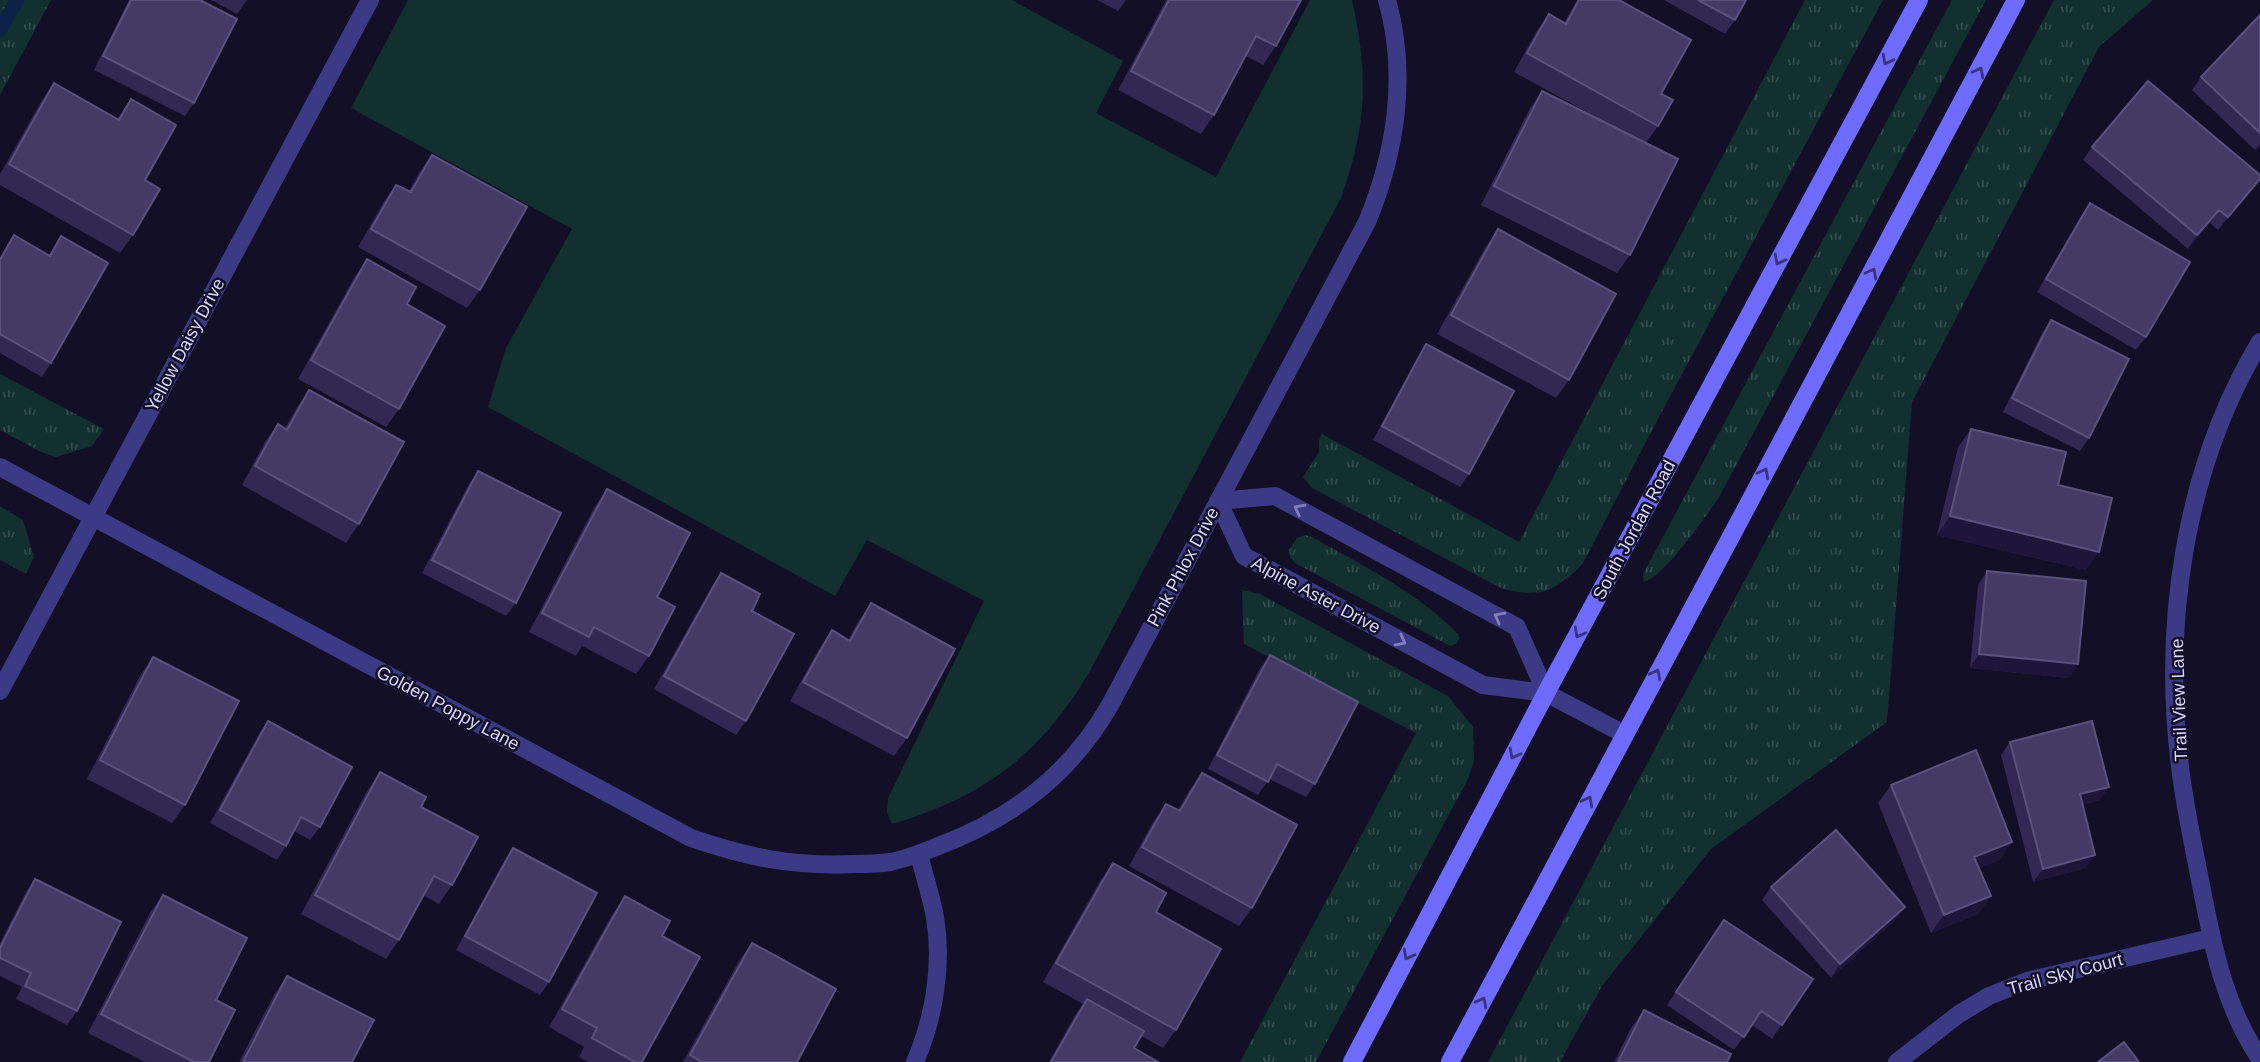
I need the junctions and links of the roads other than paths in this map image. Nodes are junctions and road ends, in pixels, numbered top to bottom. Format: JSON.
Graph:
{"nodes":[{"id":1,"x":370,"y":0,"type":"edge"},
{"id":2,"x":1387,"y":0,"type":"edge"},
{"id":3,"x":1919,"y":0,"type":"edge"},
{"id":4,"x":2016,"y":0,"type":"edge"},
{"id":5,"x":2260,"y":342,"type":"edge"},
{"id":6,"x":0,"y":467,"type":"edge"},
{"id":7,"x":1218,"y":501,"type":"junction"},
{"id":8,"x":93,"y":516,"type":"junction"},
{"id":9,"x":0,"y":691,"type":"edge"},
{"id":10,"x":1546,"y":693,"type":"junction"},
{"id":11,"x":1624,"y":734,"type":"junction"},
{"id":12,"x":919,"y":854,"type":"junction"},
{"id":13,"x":2211,"y":938,"type":"junction"},
{"id":14,"x":2260,"y":1059,"type":"edge"},
{"id":15,"x":915,"y":1062,"type":"edge"},
{"id":16,"x":1352,"y":1062,"type":"edge"},
{"id":17,"x":1450,"y":1062,"type":"edge"},
{"id":18,"x":1897,"y":1062,"type":"edge"}],
"edges":[{"from":1,"to":8,"type":"street","name":"Yellow Daisy Drive"},
{"from":2,"to":7,"type":"street","name":"Pink Phlox Drive"},
{"from":3,"to":10,"type":"main road","name":"South Jordan Road","one_way":true},
{"from":11,"to":4,"type":"main road","one_way":true},
{"from":5,"to":13,"type":"street","name":"Trail View Lane"},
{"from":6,"to":8,"type":"street","name":"Golden Poppy Lane"},
{"from":7,"to":10,"type":"street","name":"Alpine Aster Drive","one_way":true},
{"from":10,"to":7,"type":"street","one_way":true},
{"from":7,"to":12,"type":"street","name":"Pink Phlox Drive"},
{"from":8,"to":9,"type":"street","name":"Yellow Daisy Drive"},
{"from":8,"to":12,"type":"street","name":"Golden Poppy Lane"},
{"from":10,"to":11,"type":"street","name":"Alpine Aster Drive"},
{"from":10,"to":16,"type":"main road","name":"South Jordan Road","one_way":true},
{"from":17,"to":11,"type":"main road","one_way":true},
{"from":12,"to":15,"type":"street"},
{"from":13,"to":14,"type":"street","name":"Trail View Lane"},
{"from":13,"to":18,"type":"street","name":"Trail Sky Court"}]}
